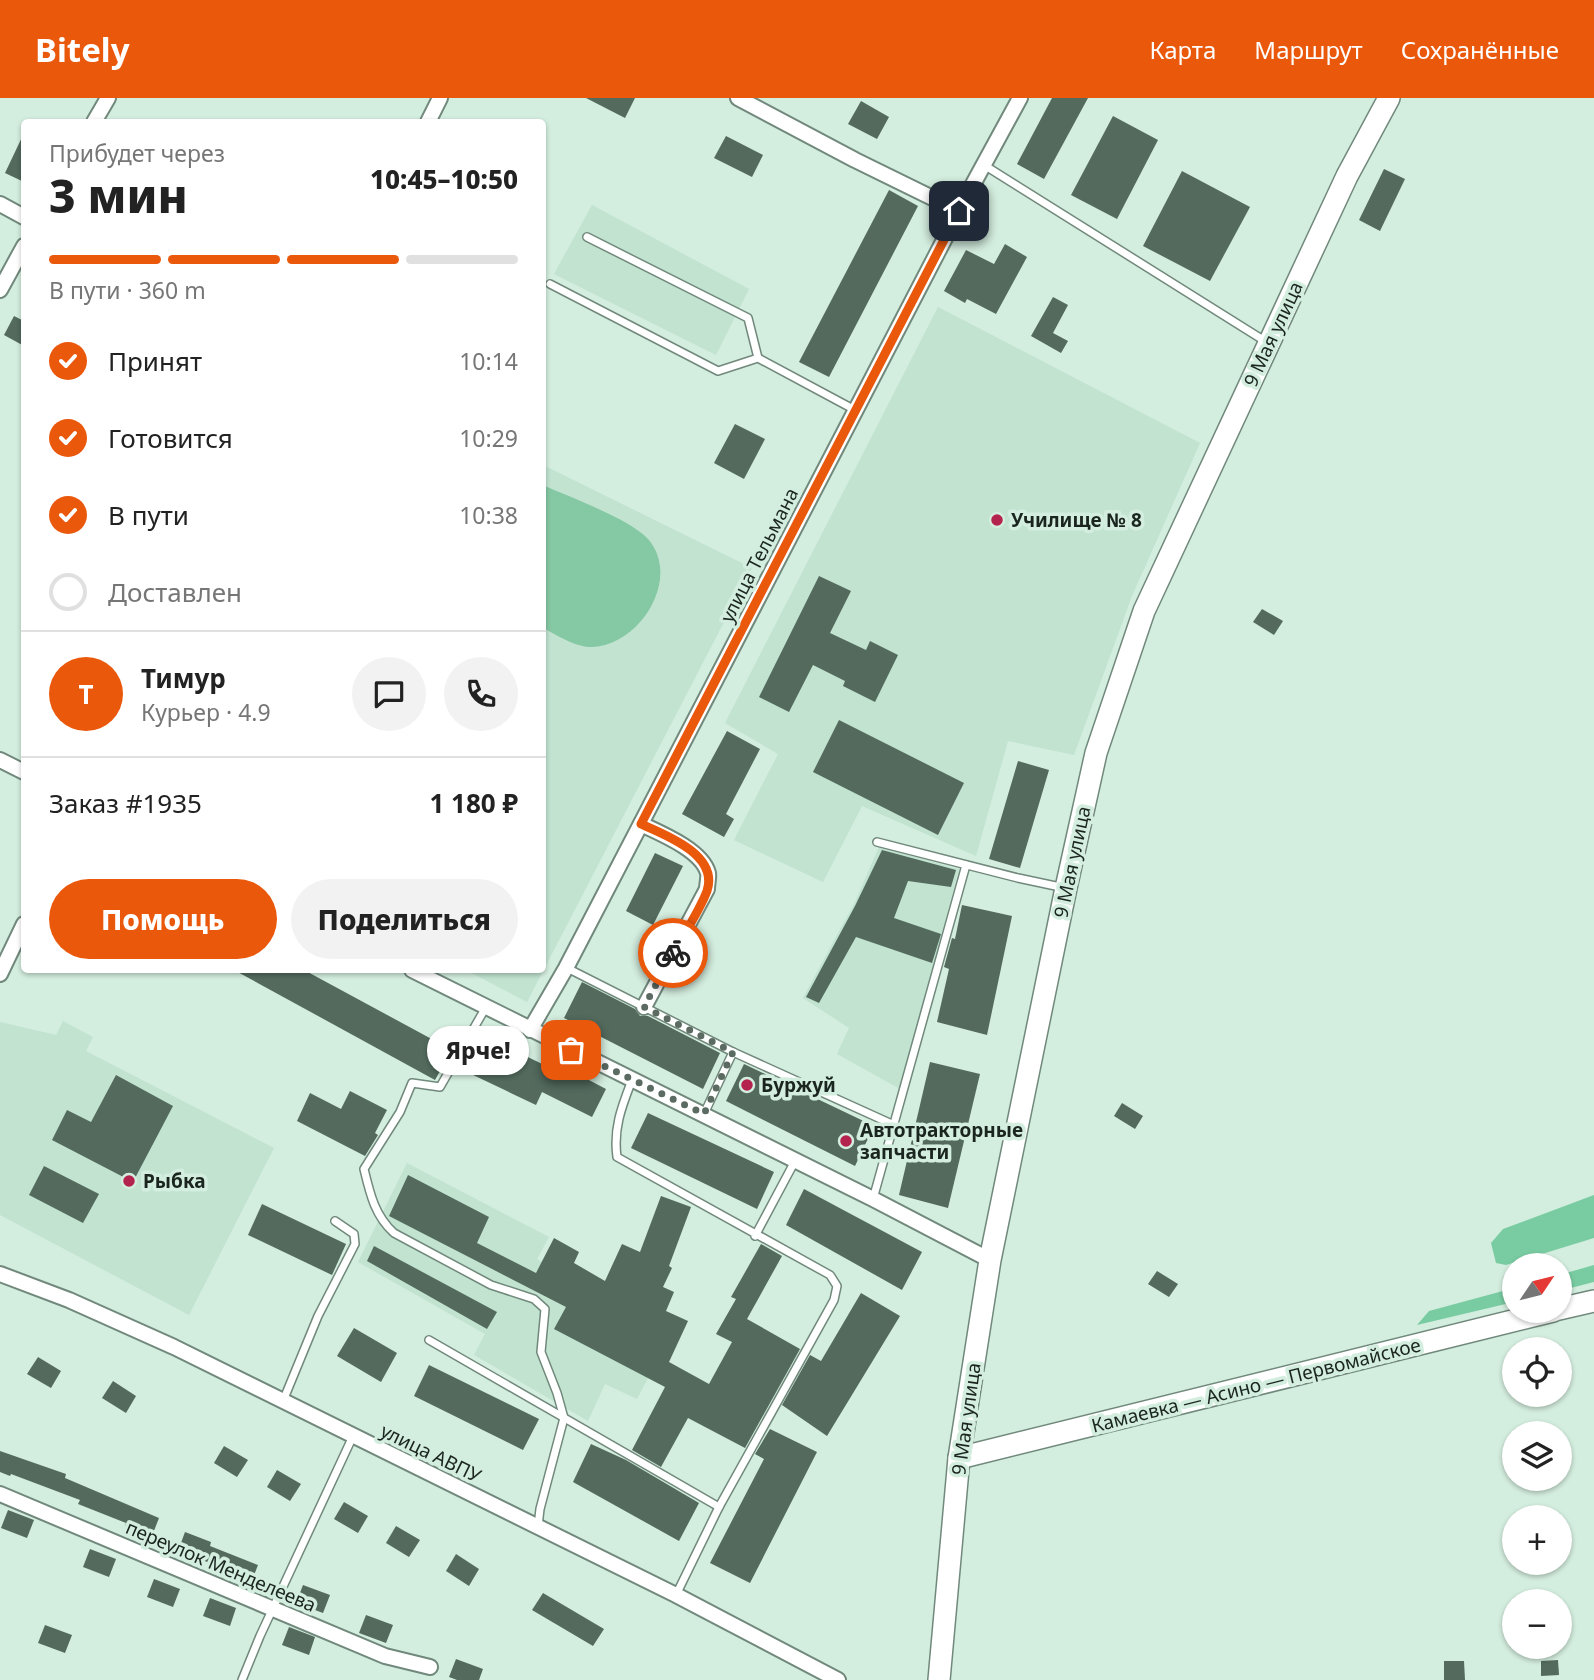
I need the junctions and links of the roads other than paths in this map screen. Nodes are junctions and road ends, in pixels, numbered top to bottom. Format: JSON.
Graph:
{"nodes":[{"id":1,"x":108,"y":98,"type":"edge"},
{"id":2,"x":440,"y":98,"type":"edge"},
{"id":3,"x":738,"y":98,"type":"edge"},
{"id":4,"x":1020,"y":98,"type":"edge"},
{"id":5,"x":1389,"y":98,"type":"edge"},
{"id":6,"x":96,"y":119,"type":"edge"},
{"id":7,"x":430,"y":119,"type":"edge"},
{"id":8,"x":984,"y":165,"type":"junction"},
{"id":9,"x":0,"y":204,"type":"edge"},
{"id":10,"x":959,"y":211,"type":"junction"},
{"id":11,"x":21,"y":215,"type":"edge"},
{"id":12,"x":587,"y":237,"type":"dead end"},
{"id":13,"x":21,"y":252,"type":"edge"},
{"id":14,"x":550,"y":284,"type":"dead end"},
{"id":15,"x":0,"y":290,"type":"edge"},
{"id":16,"x":1269,"y":344,"type":"junction"},
{"id":17,"x":758,"y":358,"type":"junction"},
{"id":18,"x":856,"y":410,"type":"junction"},
{"id":19,"x":0,"y":760,"type":"edge"},
{"id":20,"x":21,"y":770,"type":"edge"},
{"id":21,"x":641,"y":824,"type":"junction"},
{"id":22,"x":877,"y":842,"type":"dead end"},
{"id":23,"x":966,"y":865,"type":"junction"},
{"id":24,"x":1066,"y":888,"type":"junction"},
{"id":25,"x":21,"y":930,"type":"edge"},
{"id":26,"x":566,"y":968,"type":"junction"},
{"id":27,"x":418,"y":973,"type":"edge"},
{"id":28,"x":0,"y":974,"type":"edge"},
{"id":29,"x":486,"y":1007,"type":"junction"},
{"id":30,"x":644,"y":1007,"type":"junction"},
{"id":31,"x":530,"y":1030,"type":"junction"},
{"id":32,"x":733,"y":1052,"type":"junction"},
{"id":33,"x":632,"y":1080,"type":"junction"},
{"id":34,"x":704,"y":1114,"type":"junction"},
{"id":35,"x":894,"y":1125,"type":"junction"},
{"id":36,"x":795,"y":1161,"type":"junction"},
{"id":37,"x":873,"y":1199,"type":"junction"},
{"id":38,"x":335,"y":1221,"type":"dead end"},
{"id":39,"x":755,"y":1236,"type":"junction"},
{"id":40,"x":990,"y":1260,"type":"junction"},
{"id":41,"x":0,"y":1274,"type":"edge"},
{"id":42,"x":1594,"y":1301,"type":"edge"},
{"id":43,"x":1572,"y":1306,"type":"edge"},
{"id":44,"x":1505,"y":1323,"type":"edge"},
{"id":45,"x":429,"y":1340,"type":"dead end"},
{"id":46,"x":283,"y":1402,"type":"junction"},
{"id":47,"x":564,"y":1419,"type":"junction"},
{"id":48,"x":353,"y":1436,"type":"junction"},
{"id":49,"x":959,"y":1458,"type":"junction"},
{"id":50,"x":0,"y":1494,"type":"edge"},
{"id":51,"x":719,"y":1507,"type":"junction"},
{"id":52,"x":538,"y":1527,"type":"junction"},
{"id":53,"x":676,"y":1595,"type":"junction"},
{"id":54,"x":273,"y":1608,"type":"junction"},
{"id":55,"x":430,"y":1667,"type":"dead end"},
{"id":56,"x":242,"y":1680,"type":"edge"},
{"id":57,"x":838,"y":1680,"type":"edge"},
{"id":58,"x":939,"y":1680,"type":"edge"}],
"edges":[{"from":1,"to":6,"type":"street"},
{"from":2,"to":7,"type":"street"},
{"from":3,"to":10,"type":"street"},
{"from":4,"to":8,"type":"street","name":"улица Тельмана"},
{"from":5,"to":16,"type":"main road","name":"9 Мая улица"},
{"from":8,"to":10,"type":"street","name":"улица Тельмана"},
{"from":8,"to":16,"type":"lane"},
{"from":9,"to":11,"type":"street"},
{"from":10,"to":18,"type":"street","name":"улица Тельмана"},
{"from":12,"to":17,"type":"lane"},
{"from":13,"to":15,"type":"street"},
{"from":14,"to":17,"type":"lane"},
{"from":16,"to":24,"type":"main road","name":"9 Мая улица"},
{"from":17,"to":18,"type":"lane"},
{"from":18,"to":21,"type":"street","name":"улица Тельмана"},
{"from":19,"to":20,"type":"street"},
{"from":21,"to":26,"type":"street","name":"улица Тельмана"},
{"from":21,"to":30,"type":"street"},
{"from":22,"to":23,"type":"lane"},
{"from":23,"to":24,"type":"lane"},
{"from":23,"to":35,"type":"lane"},
{"from":24,"to":40,"type":"main road","name":"9 Мая улица"},
{"from":25,"to":28,"type":"street"},
{"from":26,"to":30,"type":"lane"},
{"from":26,"to":31,"type":"street","name":"улица Тельмана"},
{"from":27,"to":29,"type":"street"},
{"from":29,"to":31,"type":"street"},
{"from":29,"to":47,"type":"lane"},
{"from":30,"to":32,"type":"lane"},
{"from":31,"to":33,"type":"street"},
{"from":32,"to":34,"type":"lane"},
{"from":32,"to":35,"type":"lane"},
{"from":33,"to":34,"type":"street"},
{"from":33,"to":39,"type":"lane"},
{"from":34,"to":36,"type":"street"},
{"from":35,"to":37,"type":"lane"},
{"from":36,"to":37,"type":"street"},
{"from":36,"to":39,"type":"lane"},
{"from":37,"to":40,"type":"street"},
{"from":38,"to":46,"type":"lane"},
{"from":39,"to":51,"type":"lane"},
{"from":40,"to":49,"type":"main road","name":"9 Мая улица"},
{"from":41,"to":46,"type":"street","name":"улица АВПУ"},
{"from":42,"to":43,"type":"main road"},
{"from":44,"to":49,"type":"main road","name":"Камаевка — Асино — Первомайское"},
{"from":45,"to":47,"type":"lane"},
{"from":46,"to":48,"type":"street","name":"улица АВПУ"},
{"from":47,"to":51,"type":"lane"},
{"from":47,"to":52,"type":"lane"},
{"from":48,"to":52,"type":"street","name":"улица АВПУ"},
{"from":48,"to":54,"type":"lane"},
{"from":49,"to":58,"type":"main road","name":"9 Мая улица"},
{"from":50,"to":54,"type":"street","name":"переулок Менделеева"},
{"from":51,"to":53,"type":"lane"},
{"from":52,"to":53,"type":"street","name":"улица АВПУ"},
{"from":53,"to":57,"type":"street","name":"улица АВПУ"},
{"from":54,"to":55,"type":"street","name":"переулок Менделеева"},
{"from":54,"to":56,"type":"lane"}]}
